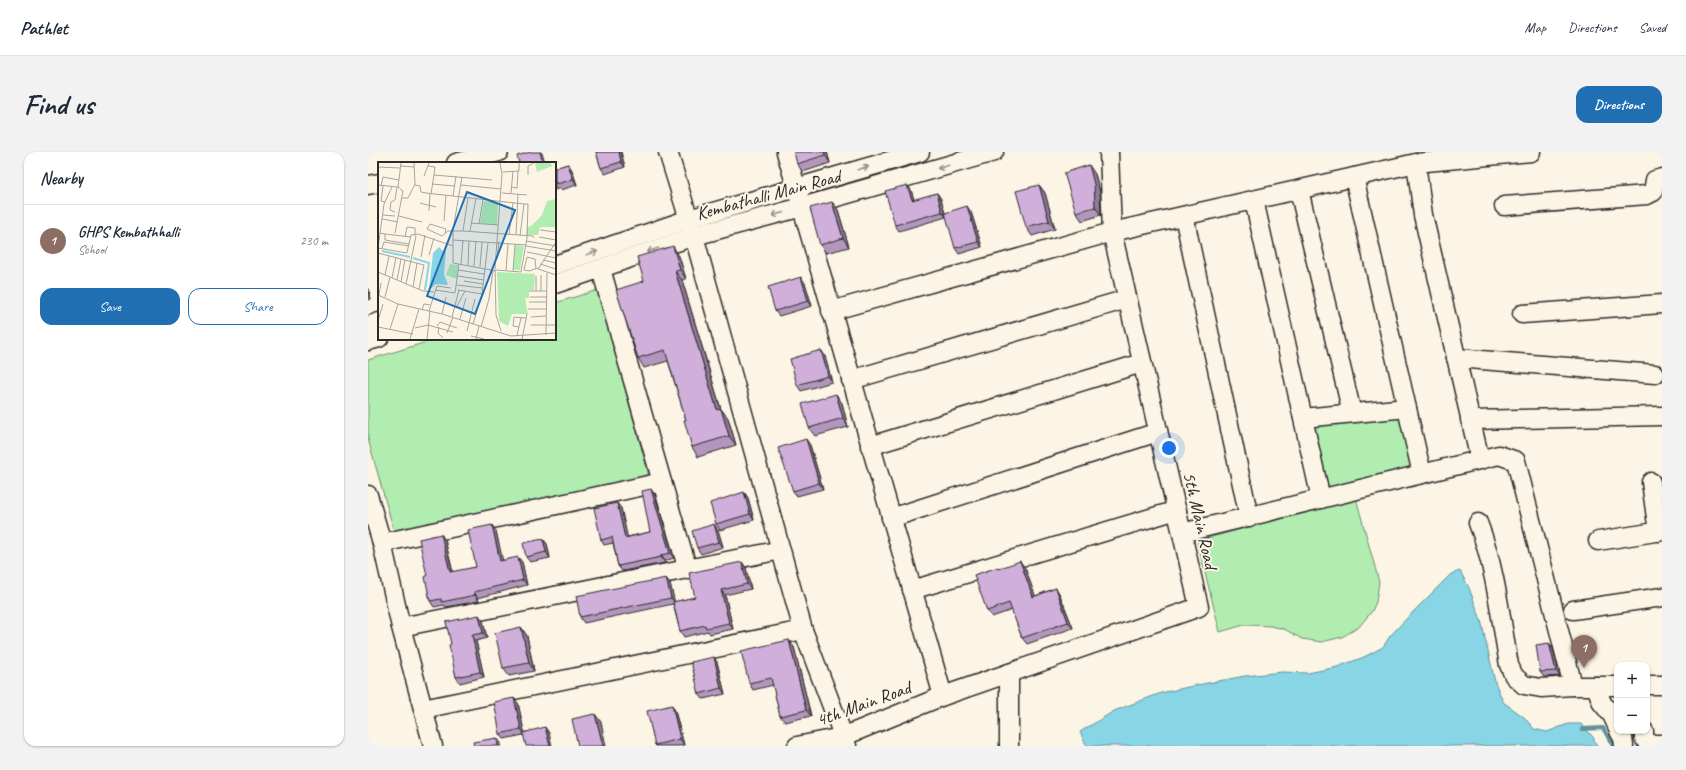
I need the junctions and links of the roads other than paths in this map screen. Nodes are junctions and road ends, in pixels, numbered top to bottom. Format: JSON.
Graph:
{"nodes":[{"id":1,"x":499,"y":152,"type":"edge"},
{"id":2,"x":668,"y":152,"type":"edge"},
{"id":3,"x":786,"y":152,"type":"edge"},
{"id":4,"x":920,"y":152,"type":"edge"},
{"id":5,"x":994,"y":152,"type":"edge"},
{"id":6,"x":1109,"y":152,"type":"edge"},
{"id":7,"x":1531,"y":152,"type":"edge"},
{"id":8,"x":460,"y":162,"type":"edge"},
{"id":9,"x":1416,"y":163,"type":"junction"},
{"id":10,"x":1354,"y":177,"type":"junction"},
{"id":11,"x":1662,"y":178,"type":"edge"},
{"id":12,"x":378,"y":182,"type":"edge"},
{"id":13,"x":368,"y":185,"type":"edge"},
{"id":14,"x":796,"y":187,"type":"junction"},
{"id":15,"x":1298,"y":190,"type":"junction"},
{"id":16,"x":1254,"y":200,"type":"junction"},
{"id":17,"x":1504,"y":206,"type":"dead end"},
{"id":18,"x":802,"y":207,"type":"junction"},
{"id":19,"x":1184,"y":216,"type":"junction"},
{"id":20,"x":691,"y":228,"type":"junction"},
{"id":21,"x":1112,"y":232,"type":"junction"},
{"id":22,"x":556,"y":265,"type":"edge"},
{"id":23,"x":601,"y":269,"type":"junction"},
{"id":24,"x":556,"y":284,"type":"edge"},
{"id":25,"x":1127,"y":299,"type":"junction"},
{"id":26,"x":1662,"y":304,"type":"edge"},
{"id":27,"x":831,"y":311,"type":"junction"},
{"id":28,"x":1522,"y":314,"type":"dead end"},
{"id":29,"x":378,"y":322,"type":"edge"},
{"id":30,"x":368,"y":326,"type":"edge"},
{"id":31,"x":378,"y":338,"type":"edge"},
{"id":32,"x":368,"y":341,"type":"edge"},
{"id":33,"x":1456,"y":358,"type":"junction"},
{"id":34,"x":1142,"y":363,"type":"junction"},
{"id":35,"x":1655,"y":374,"type":"dead end"},
{"id":36,"x":851,"y":380,"type":"junction"},
{"id":37,"x":1407,"y":408,"type":"junction"},
{"id":38,"x":1352,"y":413,"type":"junction"},
{"id":39,"x":1662,"y":416,"type":"edge"},
{"id":40,"x":1303,"y":418,"type":"junction"},
{"id":41,"x":1470,"y":420,"type":"junction"},
{"id":42,"x":1158,"y":432,"type":"junction"},
{"id":43,"x":870,"y":446,"type":"junction"},
{"id":44,"x":1480,"y":460,"type":"junction"},
{"id":45,"x":1422,"y":474,"type":"junction"},
{"id":46,"x":662,"y":482,"type":"junction"},
{"id":47,"x":1651,"y":482,"type":"dead end"},
{"id":48,"x":368,"y":495,"type":"edge"},
{"id":49,"x":1321,"y":499,"type":"junction"},
{"id":50,"x":1177,"y":510,"type":"junction"},
{"id":51,"x":1249,"y":517,"type":"junction"},
{"id":52,"x":891,"y":518,"type":"junction"},
{"id":53,"x":1478,"y":523,"type":"dead end"},
{"id":54,"x":1660,"y":531,"type":"edge"},
{"id":55,"x":1182,"y":533,"type":"junction"},
{"id":56,"x":1598,"y":541,"type":"dead end"},
{"id":57,"x":382,"y":543,"type":"junction"},
{"id":58,"x":781,"y":550,"type":"junction"},
{"id":59,"x":688,"y":570,"type":"junction"},
{"id":60,"x":912,"y":590,"type":"junction"},
{"id":61,"x":1662,"y":597,"type":"edge"},
{"id":62,"x":1573,"y":610,"type":"dead end"},
{"id":63,"x":401,"y":627,"type":"junction"},
{"id":64,"x":804,"y":630,"type":"junction"},
{"id":65,"x":1009,"y":672,"type":"junction"},
{"id":66,"x":1650,"y":685,"type":"edge"},
{"id":67,"x":1662,"y":685,"type":"edge"},
{"id":68,"x":1573,"y":686,"type":"junction"},
{"id":69,"x":1596,"y":686,"type":"junction"},
{"id":70,"x":1614,"y":686,"type":"edge"},
{"id":71,"x":943,"y":696,"type":"junction"},
{"id":72,"x":423,"y":709,"type":"junction"},
{"id":73,"x":1614,"y":719,"type":"edge"},
{"id":74,"x":1621,"y":734,"type":"edge"},
{"id":75,"x":1644,"y":734,"type":"edge"},
{"id":76,"x":845,"y":741,"type":"edge"},
{"id":77,"x":1662,"y":744,"type":"edge"},
{"id":78,"x":433,"y":746,"type":"edge"},
{"id":79,"x":797,"y":746,"type":"edge"},
{"id":80,"x":1009,"y":746,"type":"edge"},
{"id":81,"x":1624,"y":746,"type":"edge"}],
"edges":[{"from":1,"to":8,"type":"street"},
{"from":2,"to":20,"type":"street"},
{"from":3,"to":14,"type":"street"},
{"from":14,"to":4,"type":"street","name":"Kembathalli Main Road","one_way":true},
{"from":5,"to":18,"type":"street","name":"Kembathalli Main Road","one_way":true},
{"from":6,"to":21,"type":"street","name":"5th Main Road"},
{"from":7,"to":9,"type":"street"},
{"from":9,"to":10,"type":"street"},
{"from":9,"to":33,"type":"street"},
{"from":10,"to":15,"type":"street"},
{"from":10,"to":37,"type":"street"},
{"from":11,"to":17,"type":"street"},
{"from":12,"to":13,"type":"street"},
{"from":14,"to":18,"type":"street"},
{"from":14,"to":20,"type":"street","name":"Kembathalli Main Road"},
{"from":15,"to":16,"type":"street"},
{"from":15,"to":38,"type":"street"},
{"from":16,"to":19,"type":"street"},
{"from":16,"to":40,"type":"street"},
{"from":18,"to":20,"type":"street","name":"Kembathalli Main Road","one_way":true},
{"from":18,"to":27,"type":"street"},
{"from":19,"to":21,"type":"street"},
{"from":19,"to":51,"type":"street"},
{"from":22,"to":20,"type":"street","name":"Kembathalli Main Road","one_way":true},
{"from":20,"to":23,"type":"street","name":"Kembathalli Main Road","one_way":true},
{"from":20,"to":58,"type":"street"},
{"from":21,"to":25,"type":"street","name":"5th Main Road"},
{"from":21,"to":27,"type":"street"},
{"from":23,"to":24,"type":"street","name":"Kembathalli Main Road"},
{"from":23,"to":46,"type":"street"},
{"from":25,"to":34,"type":"street","name":"5th Main Road"},
{"from":25,"to":36,"type":"street"},
{"from":26,"to":28,"type":"street"},
{"from":27,"to":36,"type":"street"},
{"from":29,"to":30,"type":"street"},
{"from":31,"to":32,"type":"street"},
{"from":33,"to":35,"type":"street"},
{"from":33,"to":41,"type":"street"},
{"from":34,"to":42,"type":"street","name":"5th Main Road"},
{"from":34,"to":43,"type":"street"},
{"from":36,"to":43,"type":"street"},
{"from":37,"to":38,"type":"street"},
{"from":37,"to":45,"type":"street"},
{"from":38,"to":40,"type":"street"},
{"from":39,"to":41,"type":"street"},
{"from":40,"to":49,"type":"street"},
{"from":41,"to":44,"type":"street"},
{"from":42,"to":50,"type":"street","name":"5th Main Road"},
{"from":42,"to":52,"type":"street"},
{"from":43,"to":52,"type":"street"},
{"from":44,"to":45,"type":"street"},
{"from":44,"to":68,"type":"street"},
{"from":45,"to":49,"type":"street"},
{"from":46,"to":57,"type":"street"},
{"from":46,"to":59,"type":"street"},
{"from":47,"to":54,"type":"street"},
{"from":48,"to":57,"type":"street"},
{"from":49,"to":51,"type":"street"},
{"from":50,"to":55,"type":"street","name":"5th Main Road"},
{"from":50,"to":60,"type":"street"},
{"from":51,"to":55,"type":"street"},
{"from":52,"to":60,"type":"street"},
{"from":53,"to":68,"type":"street"},
{"from":54,"to":56,"type":"street"},
{"from":55,"to":65,"type":"street","name":"5th Main Road"},
{"from":57,"to":63,"type":"street"},
{"from":58,"to":59,"type":"street"},
{"from":58,"to":64,"type":"street"},
{"from":59,"to":63,"type":"street"},
{"from":60,"to":71,"type":"street"},
{"from":61,"to":62,"type":"street"},
{"from":63,"to":72,"type":"street"},
{"from":64,"to":72,"type":"street"},
{"from":64,"to":76,"type":"street"},
{"from":65,"to":71,"type":"street","name":"5th Main Road"},
{"from":65,"to":80,"type":"street"},
{"from":66,"to":67,"type":"street"},
{"from":68,"to":69,"type":"street"},
{"from":69,"to":70,"type":"street"},
{"from":69,"to":73,"type":"street"},
{"from":71,"to":76,"type":"street","name":"4th Main Road"},
{"from":72,"to":78,"type":"street"},
{"from":74,"to":81,"type":"street"},
{"from":75,"to":77,"type":"street"},
{"from":76,"to":79,"type":"street","name":"4th Main Road"}]}
